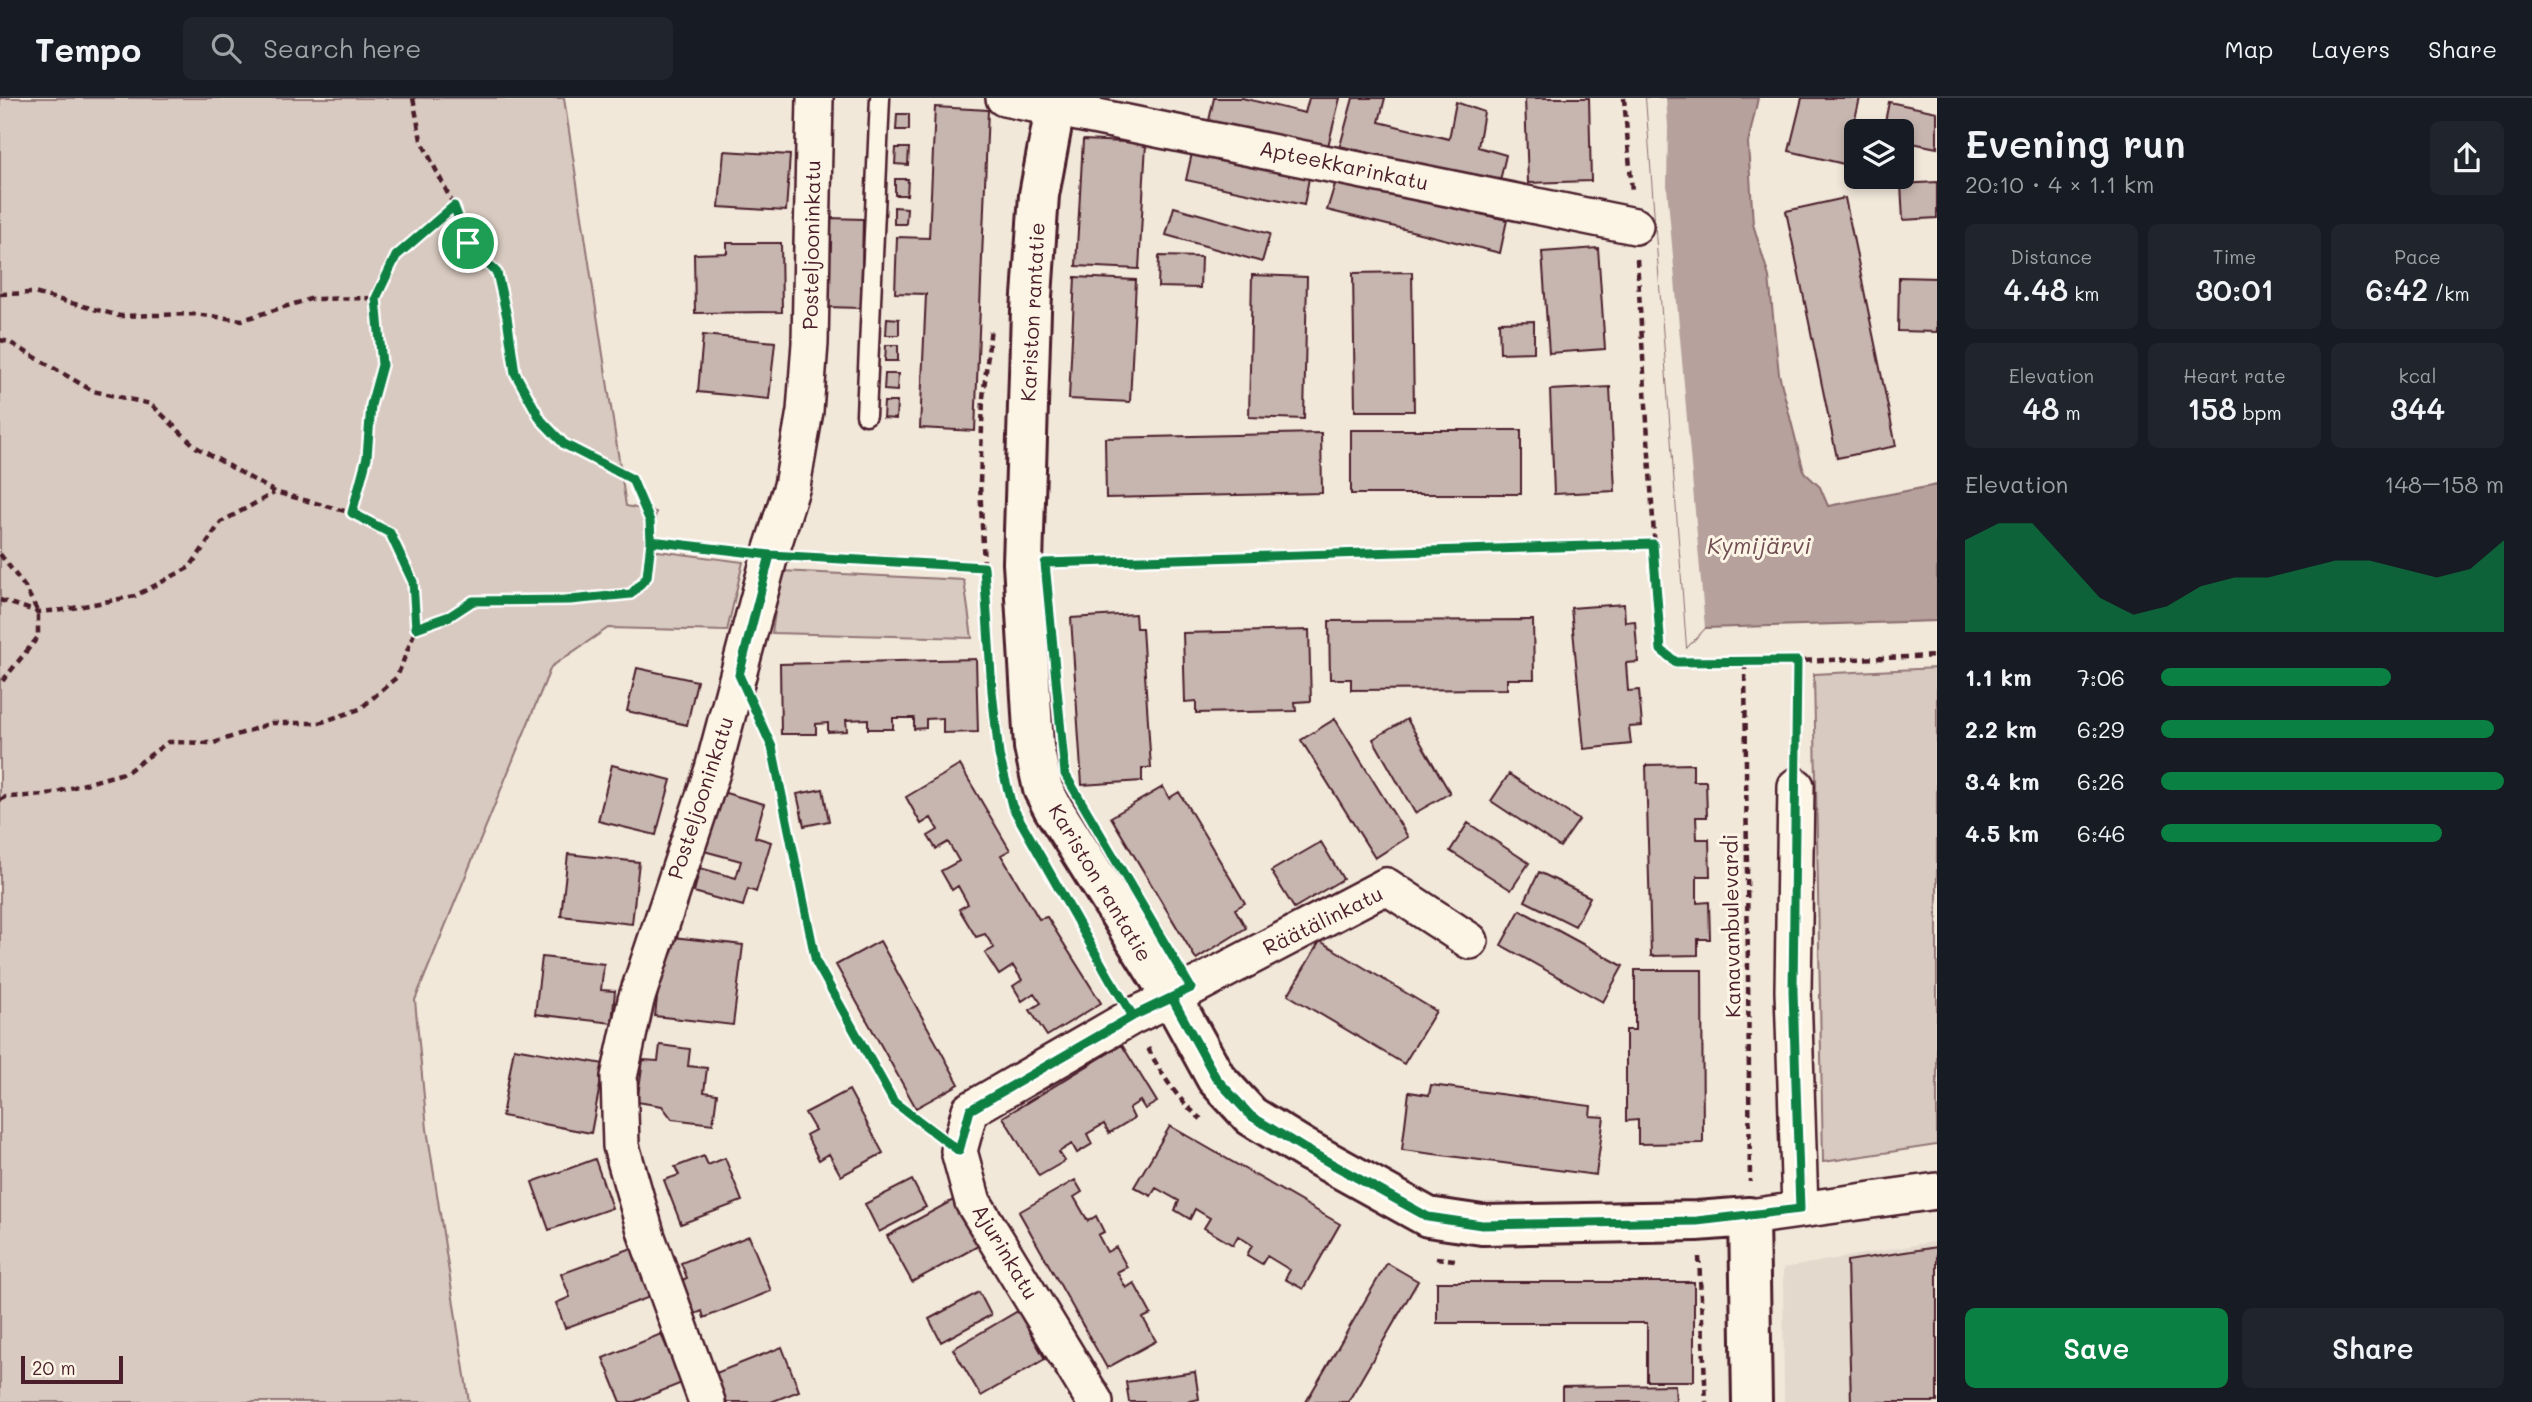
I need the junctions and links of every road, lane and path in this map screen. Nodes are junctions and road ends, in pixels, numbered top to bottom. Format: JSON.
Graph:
{"nodes":[{"id":1,"x":413,"y":98,"type":"edge"},
{"id":2,"x":815,"y":98,"type":"edge"},
{"id":3,"x":880,"y":98,"type":"edge"},
{"id":4,"x":1004,"y":98,"type":"edge"},
{"id":5,"x":1624,"y":98,"type":"edge"},
{"id":6,"x":1055,"y":102,"type":"edge"},
{"id":7,"x":454,"y":206,"type":"junction"},
{"id":8,"x":1635,"y":226,"type":"junction"},
{"id":9,"x":0,"y":293,"type":"edge"},
{"id":10,"x":376,"y":298,"type":"junction"},
{"id":11,"x":992,"y":317,"type":"dead end"},
{"id":12,"x":0,"y":340,"type":"edge"},
{"id":13,"x":866,"y":415,"type":"dead end"},
{"id":14,"x":275,"y":492,"type":"junction"},
{"id":15,"x":352,"y":513,"type":"junction"},
{"id":16,"x":651,"y":541,"type":"junction"},
{"id":17,"x":1653,"y":544,"type":"junction"},
{"id":18,"x":0,"y":554,"type":"edge"},
{"id":19,"x":770,"y":555,"type":"junction"},
{"id":20,"x":1045,"y":563,"type":"dead end"},
{"id":21,"x":0,"y":600,"type":"edge"},
{"id":22,"x":38,"y":612,"type":"junction"},
{"id":23,"x":416,"y":628,"type":"junction"},
{"id":24,"x":1937,"y":656,"type":"edge"},
{"id":25,"x":1797,"y":661,"type":"junction"},
{"id":26,"x":1745,"y":663,"type":"junction"},
{"id":27,"x":739,"y":675,"type":"junction"},
{"id":28,"x":0,"y":684,"type":"edge"},
{"id":29,"x":1797,"y":786,"type":"joint"},
{"id":30,"x":0,"y":800,"type":"edge"},
{"id":31,"x":1071,"y":910,"type":"dead end"},
{"id":32,"x":1470,"y":942,"type":"dead end"},
{"id":33,"x":1172,"y":998,"type":"junction"},
{"id":34,"x":1133,"y":1016,"type":"junction"},
{"id":35,"x":1208,"y":1125,"type":"dead end"},
{"id":36,"x":959,"y":1151,"type":"junction"},
{"id":37,"x":1937,"y":1191,"type":"edge"},
{"id":38,"x":1750,"y":1203,"type":"junction"},
{"id":39,"x":1800,"y":1209,"type":"junction"},
{"id":40,"x":1426,"y":1255,"type":"dead end"},
{"id":41,"x":1699,"y":1255,"type":"dead end"},
{"id":42,"x":1461,"y":1260,"type":"dead end"},
{"id":43,"x":707,"y":1402,"type":"edge"},
{"id":44,"x":1095,"y":1402,"type":"edge"},
{"id":45,"x":1706,"y":1402,"type":"edge"},
{"id":46,"x":1752,"y":1402,"type":"edge"}],
"edges":[{"from":1,"to":7,"type":"path"},
{"from":2,"to":19,"type":"street","name":"Posteljooninkatu"},
{"from":3,"to":13,"type":"lane"},
{"from":4,"to":6,"type":"street","name":"Apteekkarinkatu"},
{"from":5,"to":8,"type":"path"},
{"from":6,"to":8,"type":"street","name":"Apteekkarinkatu"},
{"from":6,"to":33,"type":"street","name":"Kariston rantatie"},
{"from":7,"to":10,"type":"path"},
{"from":7,"to":16,"type":"path"},
{"from":8,"to":17,"type":"path"},
{"from":9,"to":10,"type":"path"},
{"from":10,"to":15,"type":"path"},
{"from":11,"to":19,"type":"path"},
{"from":12,"to":14,"type":"path"},
{"from":14,"to":15,"type":"path"},
{"from":14,"to":22,"type":"path"},
{"from":15,"to":23,"type":"path"},
{"from":16,"to":19,"type":"path"},
{"from":16,"to":23,"type":"path"},
{"from":17,"to":20,"type":"path"},
{"from":17,"to":26,"type":"path"},
{"from":18,"to":22,"type":"path"},
{"from":19,"to":27,"type":"street","name":"Posteljooninkatu"},
{"from":21,"to":22,"type":"path"},
{"from":22,"to":28,"type":"path"},
{"from":23,"to":30,"type":"path"},
{"from":24,"to":25,"type":"path"},
{"from":25,"to":26,"type":"path"},
{"from":25,"to":29,"type":"path"},
{"from":26,"to":38,"type":"path","name":"Kanavanbulevardi"},
{"from":27,"to":36,"type":"path"},
{"from":27,"to":43,"type":"street","name":"Posteljooninkatu"},
{"from":29,"to":39,"type":"street"},
{"from":31,"to":34,"type":"path"},
{"from":32,"to":33,"type":"street","name":"Räätälinkatu"},
{"from":33,"to":34,"type":"street"},
{"from":33,"to":38,"type":"street","name":"Kariston rantatie"},
{"from":34,"to":35,"type":"path"},
{"from":34,"to":36,"type":"street"},
{"from":36,"to":44,"type":"street","name":"Ajurinkatu"},
{"from":37,"to":39,"type":"street"},
{"from":38,"to":39,"type":"street"},
{"from":38,"to":46,"type":"street"},
{"from":40,"to":42,"type":"path"},
{"from":41,"to":45,"type":"path"}]}
